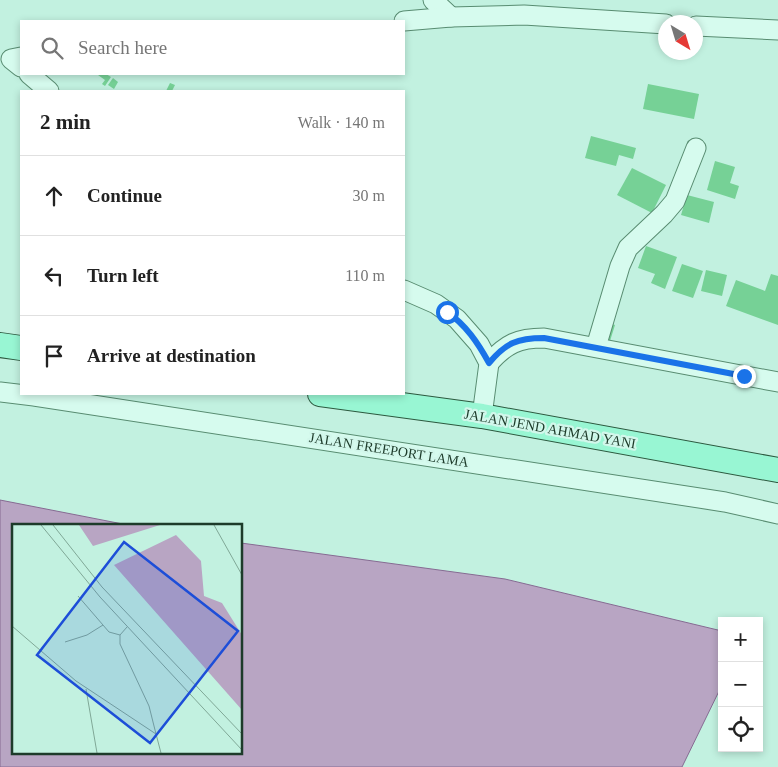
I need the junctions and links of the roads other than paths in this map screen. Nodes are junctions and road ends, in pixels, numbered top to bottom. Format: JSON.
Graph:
{"nodes":[{"id":1,"x":433,"y":0,"type":"edge"},
{"id":2,"x":451,"y":17,"type":"junction"},
{"id":3,"x":405,"y":21,"type":"edge"},
{"id":4,"x":658,"y":23,"type":"edge"},
{"id":5,"x":703,"y":26,"type":"edge"},
{"id":6,"x":778,"y":30,"type":"edge"},
{"id":7,"x":30,"y":75,"type":"edge"},
{"id":8,"x":48,"y":90,"type":"edge"},
{"id":9,"x":696,"y":148,"type":"dead end"},
{"id":10,"x":405,"y":290,"type":"edge"},
{"id":11,"x":0,"y":345,"type":"edge"},
{"id":12,"x":596,"y":347,"type":"junction"},
{"id":13,"x":20,"y":348,"type":"edge"},
{"id":14,"x":489,"y":363,"type":"junction"},
{"id":15,"x":778,"y":382,"type":"edge"},
{"id":16,"x":0,"y":392,"type":"edge"},
{"id":17,"x":20,"y":395,"type":"edge"},
{"id":18,"x":21,"y":395,"type":"edge"},
{"id":19,"x":327,"y":395,"type":"edge"},
{"id":20,"x":482,"y":416,"type":"junction"},
{"id":21,"x":778,"y":470,"type":"edge"},
{"id":22,"x":778,"y":514,"type":"edge"}],
"edges":[{"from":1,"to":2,"type":"street"},
{"from":2,"to":3,"type":"street"},
{"from":2,"to":4,"type":"street"},
{"from":5,"to":6,"type":"street"},
{"from":7,"to":8,"type":"street"},
{"from":9,"to":12,"type":"street"},
{"from":10,"to":14,"type":"street"},
{"from":11,"to":13,"type":"main road"},
{"from":12,"to":14,"type":"street"},
{"from":12,"to":15,"type":"street"},
{"from":14,"to":20,"type":"street"},
{"from":16,"to":17,"type":"street","name":"JALAN FREEPORT LAMA"},
{"from":18,"to":22,"type":"street","name":"JALAN FREEPORT LAMA"},
{"from":19,"to":20,"type":"main road","name":"JALAN JEND AHMAD YANI"},
{"from":20,"to":21,"type":"main road","name":"JALAN JEND AHMAD YANI"}]}
